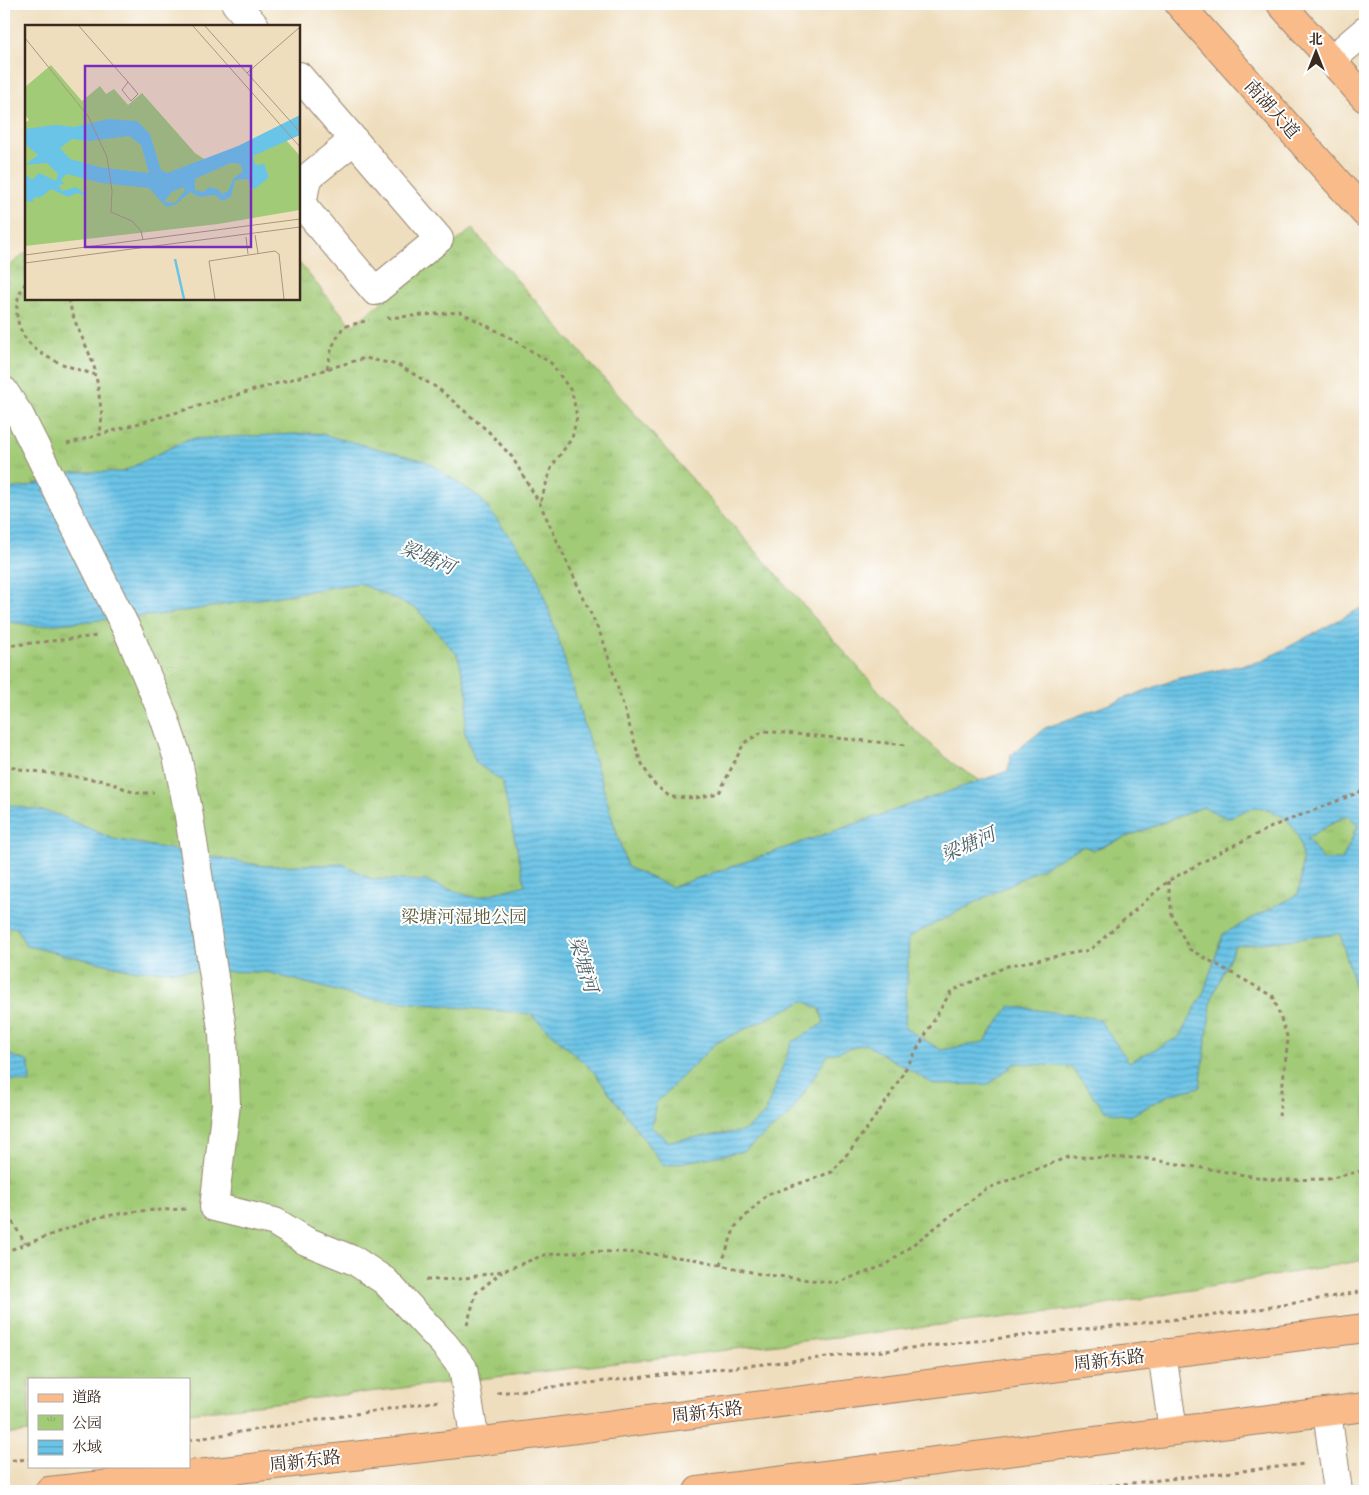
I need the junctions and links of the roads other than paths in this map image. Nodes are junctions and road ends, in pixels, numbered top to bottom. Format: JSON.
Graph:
{"nodes":[{"id":1,"x":236,"y":4,"type":"edge"},
{"id":2,"x":1179,"y":4,"type":"edge"},
{"id":3,"x":1281,"y":4,"type":"edge"},
{"id":4,"x":254,"y":25,"type":"edge"},
{"id":5,"x":1365,"y":31,"type":"edge"},
{"id":6,"x":1331,"y":60,"type":"junction"},
{"id":7,"x":300,"y":77,"type":"edge"},
{"id":8,"x":1365,"y":98,"type":"edge"},
{"id":9,"x":354,"y":140,"type":"junction"},
{"id":10,"x":1365,"y":213,"type":"edge"},
{"id":11,"x":4,"y":391,"type":"edge"},
{"id":12,"x":1365,"y":1328,"type":"edge"},
{"id":13,"x":1162,"y":1353,"type":"junction"},
{"id":14,"x":1365,"y":1407,"type":"edge"},
{"id":15,"x":1327,"y":1412,"type":"junction"},
{"id":16,"x":1173,"y":1432,"type":"junction"},
{"id":17,"x":475,"y":1442,"type":"junction"},
{"id":18,"x":49,"y":1491,"type":"edge"},
{"id":19,"x":698,"y":1491,"type":"edge"},
{"id":20,"x":1338,"y":1491,"type":"edge"}],
"edges":[{"from":1,"to":4,"type":"street"},
{"from":2,"to":10,"type":"main road","name":"南湖大道"},
{"from":3,"to":6,"type":"main road"},
{"from":5,"to":6,"type":"street"},
{"from":6,"to":8,"type":"main road"},
{"from":7,"to":9,"type":"street"},
{"from":9,"to":9,"type":"street"},
{"from":11,"to":17,"type":"street","bridge":true},
{"from":12,"to":13,"type":"main road","name":"周新东路"},
{"from":13,"to":16,"type":"street"},
{"from":13,"to":17,"type":"main road","name":"周新东路"},
{"from":14,"to":15,"type":"main road"},
{"from":15,"to":16,"type":"main road"},
{"from":15,"to":20,"type":"street"},
{"from":16,"to":19,"type":"main road"},
{"from":17,"to":18,"type":"main road","name":"周新东路"}]}
